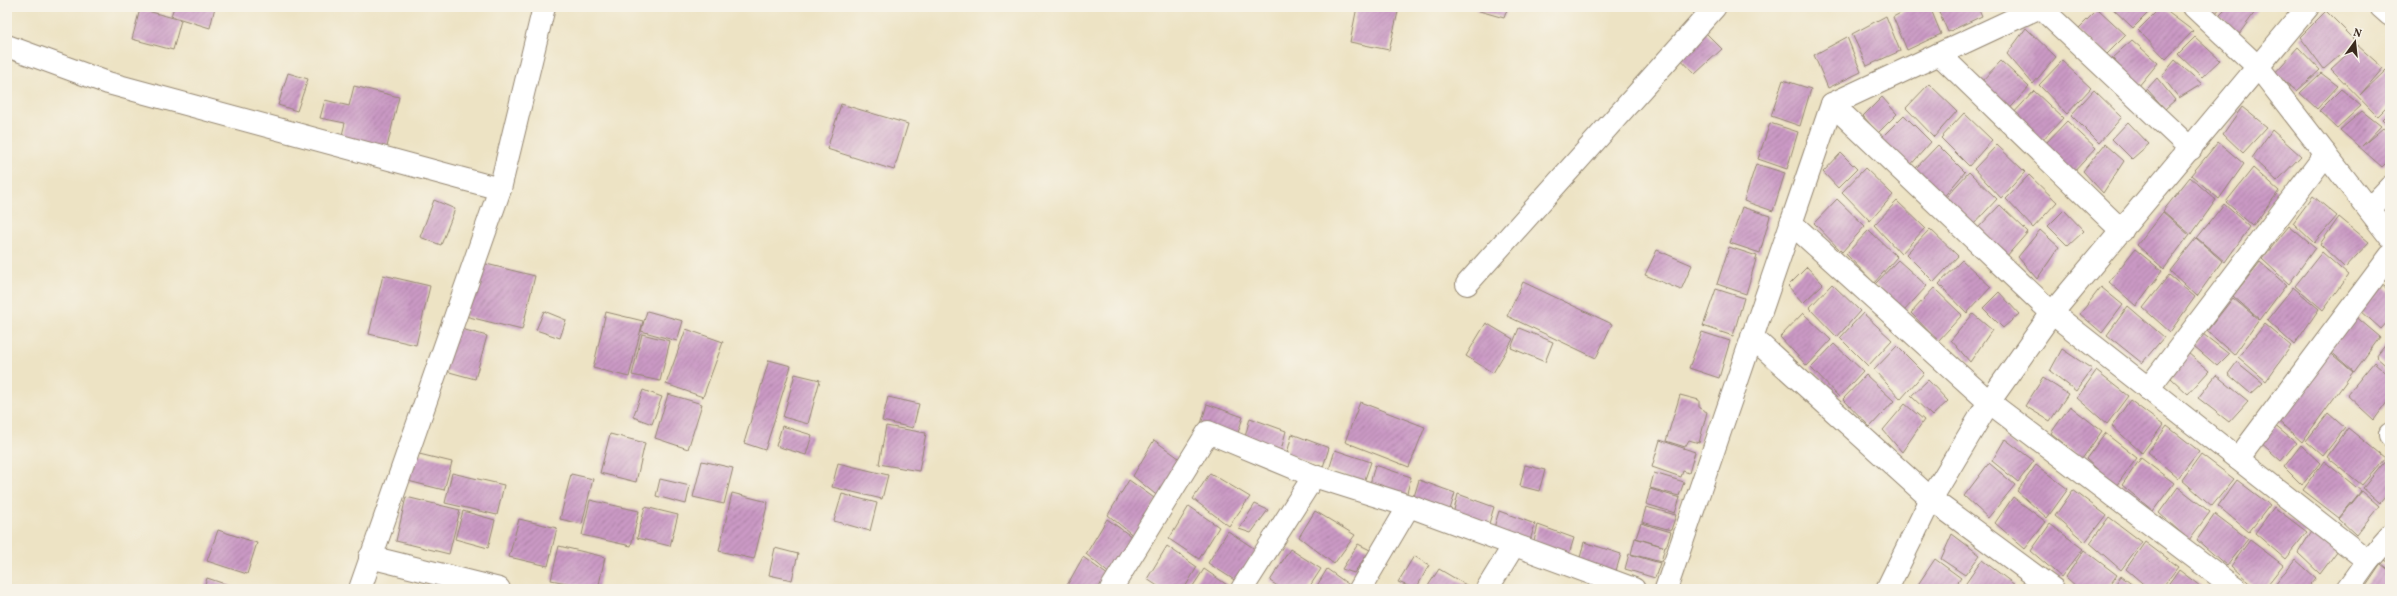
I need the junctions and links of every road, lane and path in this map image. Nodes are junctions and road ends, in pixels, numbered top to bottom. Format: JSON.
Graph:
{"nodes":[{"id":1,"x":544,"y":7,"type":"edge"},
{"id":2,"x":1715,"y":7,"type":"edge"},
{"id":3,"x":2040,"y":7,"type":"edge"},
{"id":4,"x":2194,"y":7,"type":"edge"},
{"id":5,"x":2308,"y":7,"type":"edge"},
{"id":6,"x":7,"y":46,"type":"edge"},
{"id":7,"x":1939,"y":54,"type":"junction"},
{"id":8,"x":2259,"y":68,"type":"junction"},
{"id":9,"x":1832,"y":104,"type":"junction"},
{"id":10,"x":2191,"y":149,"type":"junction"},
{"id":11,"x":2326,"y":154,"type":"junction"},
{"id":12,"x":2390,"y":187,"type":"edge"},
{"id":13,"x":500,"y":189,"type":"junction"},
{"id":14,"x":2369,"y":209,"type":"junction"},
{"id":15,"x":1792,"y":223,"type":"junction"},
{"id":16,"x":2122,"y":230,"type":"junction"},
{"id":17,"x":2390,"y":237,"type":"edge"},
{"id":18,"x":2390,"y":256,"type":"edge"},
{"id":19,"x":1467,"y":284,"type":"dead end"},
{"id":20,"x":2052,"y":313,"type":"junction"},
{"id":21,"x":1752,"y":337,"type":"junction"},
{"id":22,"x":2148,"y":389,"type":"junction"},
{"id":23,"x":1990,"y":402,"type":"junction"},
{"id":24,"x":2238,"y":459,"type":"junction"},
{"id":25,"x":1314,"y":476,"type":"junction"},
{"id":26,"x":1931,"y":499,"type":"junction"},
{"id":27,"x":1409,"y":506,"type":"junction"},
{"id":28,"x":2390,"y":536,"type":"edge"},
{"id":29,"x":1514,"y":545,"type":"junction"},
{"id":30,"x":370,"y":557,"type":"junction"},
{"id":31,"x":2368,"y":561,"type":"junction"},
{"id":32,"x":1625,"y":588,"type":"edge"},
{"id":33,"x":360,"y":589,"type":"edge"},
{"id":34,"x":499,"y":589,"type":"edge"},
{"id":35,"x":1112,"y":589,"type":"edge"},
{"id":36,"x":1242,"y":589,"type":"edge"},
{"id":37,"x":1360,"y":589,"type":"edge"},
{"id":38,"x":1487,"y":589,"type":"edge"},
{"id":39,"x":1666,"y":589,"type":"edge"},
{"id":40,"x":1887,"y":589,"type":"edge"},
{"id":41,"x":2053,"y":589,"type":"edge"},
{"id":42,"x":2236,"y":589,"type":"edge"},
{"id":43,"x":2348,"y":589,"type":"edge"}],
"edges":[{"from":1,"to":13,"type":"street"},
{"from":2,"to":19,"type":"street"},
{"from":3,"to":7,"type":"street"},
{"from":3,"to":10,"type":"street"},
{"from":4,"to":8,"type":"street"},
{"from":5,"to":8,"type":"street"},
{"from":6,"to":13,"type":"street"},
{"from":7,"to":9,"type":"street"},
{"from":7,"to":16,"type":"street"},
{"from":8,"to":10,"type":"street"},
{"from":8,"to":11,"type":"street"},
{"from":9,"to":15,"type":"street"},
{"from":9,"to":20,"type":"street"},
{"from":10,"to":16,"type":"street"},
{"from":11,"to":14,"type":"street"},
{"from":11,"to":22,"type":"street"},
{"from":12,"to":14,"type":"street"},
{"from":13,"to":30,"type":"street"},
{"from":14,"to":17,"type":"street"},
{"from":15,"to":21,"type":"street"},
{"from":15,"to":23,"type":"street"},
{"from":16,"to":20,"type":"street"},
{"from":18,"to":24,"type":"street"},
{"from":20,"to":22,"type":"street"},
{"from":20,"to":23,"type":"street"},
{"from":21,"to":26,"type":"street"},
{"from":21,"to":39,"type":"street"},
{"from":22,"to":24,"type":"street"},
{"from":23,"to":26,"type":"street"},
{"from":23,"to":42,"type":"street"},
{"from":24,"to":31,"type":"street"},
{"from":25,"to":27,"type":"street"},
{"from":25,"to":35,"type":"street"},
{"from":25,"to":36,"type":"street"},
{"from":26,"to":40,"type":"street"},
{"from":26,"to":41,"type":"street"},
{"from":27,"to":29,"type":"street"},
{"from":27,"to":37,"type":"street"},
{"from":28,"to":31,"type":"street"},
{"from":29,"to":32,"type":"street"},
{"from":29,"to":38,"type":"street"},
{"from":30,"to":33,"type":"street"},
{"from":30,"to":34,"type":"street"},
{"from":31,"to":43,"type":"street"}]}
